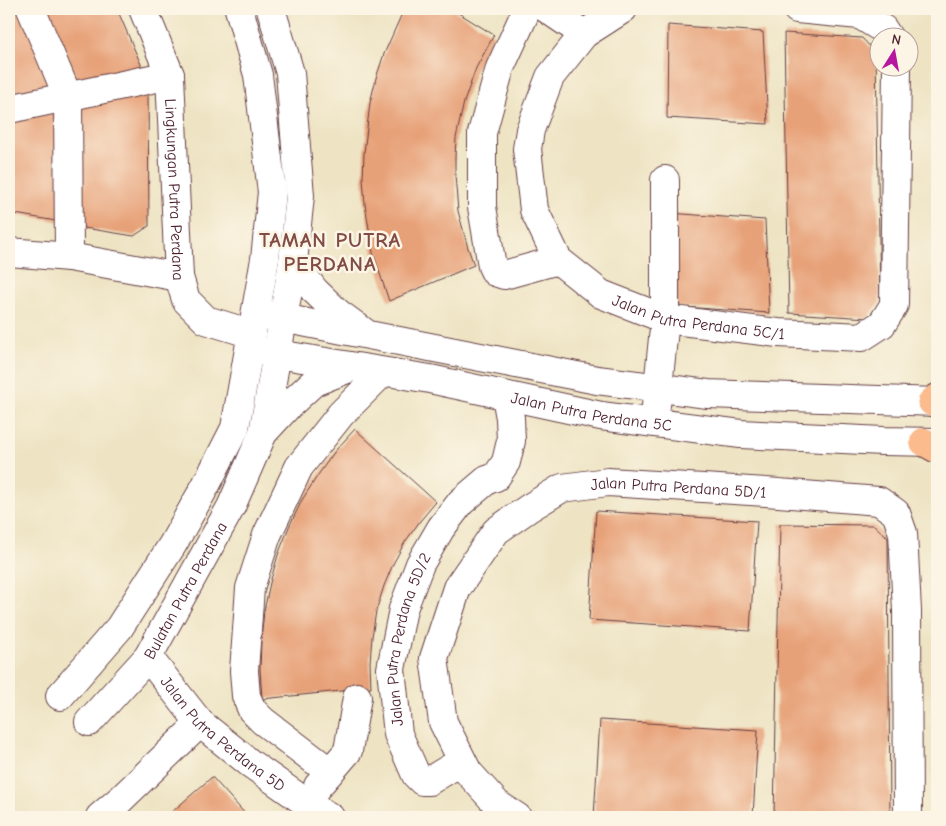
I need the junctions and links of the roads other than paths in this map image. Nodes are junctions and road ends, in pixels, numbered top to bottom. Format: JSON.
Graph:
{"nodes":[{"id":1,"x":31,"y":9,"type":"edge"},
{"id":2,"x":143,"y":9,"type":"edge"},
{"id":3,"x":239,"y":9,"type":"edge"},
{"id":4,"x":271,"y":9,"type":"edge"},
{"id":5,"x":527,"y":9,"type":"edge"},
{"id":6,"x":547,"y":9,"type":"edge"},
{"id":7,"x":623,"y":9,"type":"edge"},
{"id":8,"x":797,"y":9,"type":"edge"},
{"id":9,"x":880,"y":28,"type":"edge"},
{"id":10,"x":584,"y":34,"type":"junction"},
{"id":11,"x":170,"y":75,"type":"junction"},
{"id":12,"x":897,"y":78,"type":"edge"},
{"id":13,"x":68,"y":97,"type":"junction"},
{"id":14,"x":9,"y":109,"type":"edge"},
{"id":15,"x":665,"y":180,"type":"dead end"},
{"id":16,"x":9,"y":252,"type":"edge"},
{"id":17,"x":69,"y":257,"type":"junction"},
{"id":18,"x":558,"y":260,"type":"junction"},
{"id":19,"x":293,"y":262,"type":"junction"},
{"id":20,"x":179,"y":277,"type":"junction"},
{"id":21,"x":283,"y":319,"type":"junction"},
{"id":22,"x":665,"y":319,"type":"junction"},
{"id":23,"x":252,"y":332,"type":"junction"},
{"id":24,"x":370,"y":336,"type":"junction"},
{"id":25,"x":276,"y":355,"type":"junction"},
{"id":26,"x":353,"y":367,"type":"junction"},
{"id":27,"x":383,"y":372,"type":"junction"},
{"id":28,"x":657,"y":388,"type":"junction"},
{"id":29,"x":506,"y":396,"type":"junction"},
{"id":30,"x":936,"y":401,"type":"edge"},
{"id":31,"x":654,"y":423,"type":"junction"},
{"id":32,"x":262,"y":433,"type":"junction"},
{"id":33,"x":933,"y":444,"type":"edge"},
{"id":34,"x":118,"y":628,"type":"junction"},
{"id":35,"x":148,"y":657,"type":"junction"},
{"id":36,"x":60,"y":696,"type":"dead end"},
{"id":37,"x":357,"y":697,"type":"dead end"},
{"id":38,"x":89,"y":722,"type":"dead end"},
{"id":39,"x":200,"y":723,"type":"junction"},
{"id":40,"x":462,"y":761,"type":"junction"},
{"id":41,"x":330,"y":772,"type":"junction"},
{"id":42,"x":300,"y":810,"type":"edge"},
{"id":43,"x":100,"y":817,"type":"edge"},
{"id":44,"x":330,"y":817,"type":"edge"},
{"id":45,"x":517,"y":817,"type":"edge"},
{"id":46,"x":908,"y":817,"type":"edge"}],
"edges":[{"from":1,"to":13,"type":"street"},
{"from":2,"to":11,"type":"street","name":"Lingkungan Putra Perdana"},
{"from":3,"to":23,"type":"street","name":"Bulatan Putra Perdana"},
{"from":4,"to":19,"type":"street","name":"Bulatan Putra Perdana"},
{"from":5,"to":18,"type":"street"},
{"from":6,"to":10,"type":"street"},
{"from":7,"to":10,"type":"street","name":"Jalan Putra Perdana 5C/1"},
{"from":8,"to":9,"type":"street"},
{"from":10,"to":18,"type":"street","name":"Jalan Putra Perdana 5C/1"},
{"from":11,"to":13,"type":"street"},
{"from":11,"to":20,"type":"street","name":"Lingkungan Putra Perdana"},
{"from":12,"to":22,"type":"street","name":"Jalan Putra Perdana 5C/1"},
{"from":13,"to":14,"type":"street"},
{"from":13,"to":17,"type":"street"},
{"from":15,"to":22,"type":"street"},
{"from":16,"to":17,"type":"street"},
{"from":17,"to":20,"type":"street"},
{"from":18,"to":22,"type":"street","name":"Jalan Putra Perdana 5C/1"},
{"from":19,"to":21,"type":"street","name":"Bulatan Putra Perdana"},
{"from":19,"to":24,"type":"street"},
{"from":20,"to":23,"type":"street","name":"Lingkungan Putra Perdana"},
{"from":21,"to":23,"type":"street","name":"Jalan Putra Perdana 5C"},
{"from":21,"to":24,"type":"street","name":"Jalan Putra Perdana 5C"},
{"from":21,"to":25,"type":"street","name":"Bulatan Putra Perdana"},
{"from":22,"to":28,"type":"street"},
{"from":23,"to":25,"type":"street","name":"Jalan Putra Perdana 5C"},
{"from":23,"to":34,"type":"street","name":"Bulatan Putra Perdana"},
{"from":24,"to":28,"type":"street","name":"Jalan Putra Perdana 5C"},
{"from":25,"to":26,"type":"street","name":"Jalan Putra Perdana 5C"},
{"from":25,"to":32,"type":"street","name":"Bulatan Putra Perdana"},
{"from":26,"to":27,"type":"street","name":"Jalan Putra Perdana 5C"},
{"from":26,"to":32,"type":"street"},
{"from":27,"to":29,"type":"street","name":"Jalan Putra Perdana 5C"},
{"from":27,"to":41,"type":"street"},
{"from":28,"to":30,"type":"street","name":"Jalan Putra Perdana 5C"},
{"from":28,"to":31,"type":"street"},
{"from":29,"to":31,"type":"street","name":"Jalan Putra Perdana 5C"},
{"from":29,"to":40,"type":"street","name":"Jalan Putra Perdana 5D/2"},
{"from":31,"to":33,"type":"street","name":"Jalan Putra Perdana 5C"},
{"from":32,"to":35,"type":"street","name":"Bulatan Putra Perdana"},
{"from":34,"to":35,"type":"street","name":"Bulatan Putra Perdana"},
{"from":34,"to":36,"type":"street"},
{"from":35,"to":38,"type":"street"},
{"from":35,"to":39,"type":"street","name":"Jalan Putra Perdana 5D"},
{"from":37,"to":41,"type":"street"},
{"from":39,"to":42,"type":"street","name":"Jalan Putra Perdana 5D"},
{"from":39,"to":43,"type":"street"},
{"from":40,"to":45,"type":"street","name":"Jalan Putra Perdana 5D/1"},
{"from":40,"to":46,"type":"street","name":"Jalan Putra Perdana 5D/1"},
{"from":41,"to":42,"type":"street"},
{"from":42,"to":44,"type":"street","name":"Jalan Putra Perdana 5D"}]}
